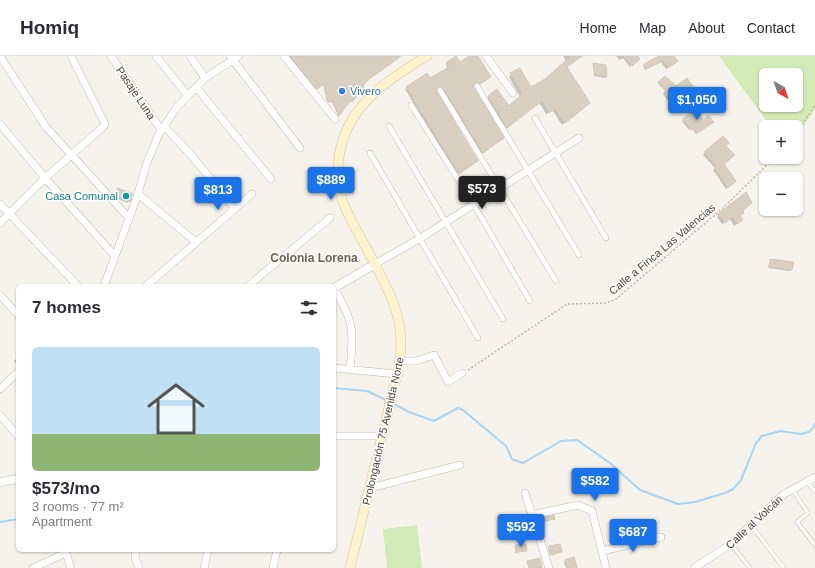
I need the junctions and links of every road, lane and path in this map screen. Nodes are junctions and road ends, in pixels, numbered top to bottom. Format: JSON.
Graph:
{"nodes":[{"id":1,"x":0,"y":56,"type":"edge"},
{"id":2,"x":71,"y":56,"type":"edge"},
{"id":3,"x":111,"y":56,"type":"edge"},
{"id":4,"x":156,"y":56,"type":"edge"},
{"id":5,"x":190,"y":56,"type":"edge"},
{"id":6,"x":284,"y":56,"type":"edge"},
{"id":7,"x":427,"y":56,"type":"edge"},
{"id":8,"x":486,"y":56,"type":"edge"},
{"id":9,"x":234,"y":57,"type":"edge"},
{"id":10,"x":205,"y":78,"type":"junction"},
{"id":11,"x":477,"y":86,"type":"dead end"},
{"id":12,"x":196,"y":87,"type":"junction"},
{"id":13,"x":440,"y":90,"type":"dead end"},
{"id":14,"x":513,"y":92,"type":"dead end"},
{"id":15,"x":188,"y":96,"type":"junction"},
{"id":16,"x":411,"y":105,"type":"dead end"},
{"id":17,"x":815,"y":105,"type":"edge"},
{"id":18,"x":534,"y":118,"type":"dead end"},
{"id":19,"x":335,"y":120,"type":"dead end"},
{"id":20,"x":0,"y":124,"type":"edge"},
{"id":21,"x":803,"y":124,"type":"edge"},
{"id":22,"x":389,"y":126,"type":"dead end"},
{"id":23,"x":163,"y":128,"type":"junction"},
{"id":24,"x":579,"y":138,"type":"dead end"},
{"id":25,"x":300,"y":148,"type":"dead end"},
{"id":26,"x":370,"y":153,"type":"dead end"},
{"id":27,"x":555,"y":153,"type":"junction"},
{"id":28,"x":70,"y":155,"type":"junction"},
{"id":29,"x":768,"y":164,"type":"edge"},
{"id":30,"x":528,"y":170,"type":"junction"},
{"id":31,"x":45,"y":178,"type":"junction"},
{"id":32,"x":271,"y":179,"type":"dead end"},
{"id":33,"x":500,"y":188,"type":"junction"},
{"id":34,"x":138,"y":194,"type":"junction"},
{"id":35,"x":252,"y":194,"type":"dead end"},
{"id":36,"x":0,"y":204,"type":"edge"},
{"id":37,"x":474,"y":204,"type":"junction"},
{"id":38,"x":235,"y":209,"type":"junction"},
{"id":39,"x":8,"y":214,"type":"junction"},
{"id":40,"x":129,"y":218,"type":"junction"},
{"id":41,"x":330,"y":218,"type":"dead end"},
{"id":42,"x":446,"y":222,"type":"junction"},
{"id":43,"x":0,"y":223,"type":"edge"},
{"id":44,"x":606,"y":238,"type":"dead end"},
{"id":45,"x":419,"y":239,"type":"junction"},
{"id":46,"x":196,"y":242,"type":"junction"},
{"id":47,"x":579,"y":255,"type":"dead end"},
{"id":48,"x":115,"y":256,"type":"junction"},
{"id":49,"x":375,"y":264,"type":"junction"},
{"id":50,"x":556,"y":281,"type":"dead end"},
{"id":51,"x":76,"y":284,"type":"edge"},
{"id":52,"x":106,"y":284,"type":"edge"},
{"id":53,"x":148,"y":284,"type":"edge"},
{"id":54,"x":250,"y":284,"type":"edge"},
{"id":55,"x":336,"y":287,"type":"edge"},
{"id":56,"x":336,"y":292,"type":"edge"},
{"id":57,"x":0,"y":295,"type":"edge"},
{"id":58,"x":530,"y":301,"type":"dead end"},
{"id":59,"x":16,"y":313,"type":"edge"},
{"id":60,"x":503,"y":319,"type":"dead end"},
{"id":61,"x":478,"y":338,"type":"dead end"},
{"id":62,"x":400,"y":361,"type":"junction"},
{"id":63,"x":336,"y":368,"type":"edge"},
{"id":64,"x":350,"y":369,"type":"junction"},
{"id":65,"x":462,"y":373,"type":"joint"},
{"id":66,"x":16,"y":374,"type":"edge"},
{"id":67,"x":397,"y":374,"type":"junction"},
{"id":68,"x":0,"y":389,"type":"edge"},
{"id":69,"x":1,"y":416,"type":"edge"},
{"id":70,"x":16,"y":434,"type":"edge"},
{"id":71,"x":336,"y":436,"type":"edge"},
{"id":72,"x":383,"y":436,"type":"junction"},
{"id":73,"x":460,"y":466,"type":"dead end"},
{"id":74,"x":815,"y":477,"type":"edge"},
{"id":75,"x":16,"y":479,"type":"edge"},
{"id":76,"x":807,"y":481,"type":"junction"},
{"id":77,"x":0,"y":482,"type":"edge"},
{"id":78,"x":370,"y":488,"type":"junction"},
{"id":79,"x":792,"y":488,"type":"junction"},
{"id":80,"x":815,"y":491,"type":"edge"},
{"id":81,"x":525,"y":493,"type":"dead end"},
{"id":82,"x":532,"y":516,"type":"junction"},
{"id":83,"x":751,"y":525,"type":"junction"},
{"id":84,"x":661,"y":537,"type":"dead end"},
{"id":85,"x":732,"y":544,"type":"junction"},
{"id":86,"x":815,"y":545,"type":"edge"},
{"id":87,"x":602,"y":551,"type":"junction"},
{"id":88,"x":63,"y":552,"type":"edge"},
{"id":89,"x":65,"y":552,"type":"edge"},
{"id":90,"x":136,"y":552,"type":"edge"},
{"id":91,"x":208,"y":552,"type":"edge"},
{"id":92,"x":277,"y":552,"type":"edge"},
{"id":93,"x":33,"y":568,"type":"edge"},
{"id":94,"x":71,"y":568,"type":"edge"},
{"id":95,"x":139,"y":568,"type":"edge"},
{"id":96,"x":204,"y":568,"type":"edge"},
{"id":97,"x":273,"y":568,"type":"edge"},
{"id":98,"x":350,"y":568,"type":"edge"},
{"id":99,"x":549,"y":568,"type":"edge"},
{"id":100,"x":606,"y":568,"type":"edge"},
{"id":101,"x":694,"y":568,"type":"edge"},
{"id":102,"x":750,"y":568,"type":"edge"},
{"id":103,"x":784,"y":568,"type":"edge"}],
"edges":[{"from":1,"to":28,"type":"street"},
{"from":2,"to":28,"type":"street"},
{"from":3,"to":23,"type":"street","name":"Pasaje Luna"},
{"from":4,"to":15,"type":"street"},
{"from":5,"to":10,"type":"street"},
{"from":6,"to":19,"type":"street"},
{"from":7,"to":49,"type":"main road","name":"Prolongación 75 Avenida Norte"},
{"from":8,"to":14,"type":"street"},
{"from":9,"to":10,"type":"street"},
{"from":9,"to":25,"type":"street"},
{"from":10,"to":12,"type":"street"},
{"from":11,"to":30,"type":"street"},
{"from":12,"to":15,"type":"street"},
{"from":12,"to":32,"type":"street"},
{"from":13,"to":33,"type":"street"},
{"from":15,"to":23,"type":"street"},
{"from":16,"to":37,"type":"street"},
{"from":17,"to":21,"type":"path"},
{"from":18,"to":27,"type":"street"},
{"from":20,"to":31,"type":"street"},
{"from":22,"to":42,"type":"street"},
{"from":23,"to":34,"type":"street"},
{"from":23,"to":38,"type":"street","name":"Pasaje Luna"},
{"from":24,"to":27,"type":"street"},
{"from":26,"to":45,"type":"street"},
{"from":27,"to":30,"type":"street"},
{"from":27,"to":44,"type":"street"},
{"from":28,"to":31,"type":"street"},
{"from":28,"to":40,"type":"street"},
{"from":29,"to":65,"type":"path","name":"Calle a Finca Las Valencias"},
{"from":30,"to":33,"type":"street"},
{"from":30,"to":47,"type":"street"},
{"from":31,"to":39,"type":"street"},
{"from":31,"to":48,"type":"street"},
{"from":33,"to":37,"type":"street"},
{"from":33,"to":50,"type":"street"},
{"from":34,"to":40,"type":"street"},
{"from":34,"to":46,"type":"street"},
{"from":35,"to":38,"type":"street"},
{"from":36,"to":39,"type":"street"},
{"from":37,"to":42,"type":"street"},
{"from":37,"to":58,"type":"street"},
{"from":38,"to":46,"type":"street"},
{"from":39,"to":43,"type":"street"},
{"from":39,"to":51,"type":"street"},
{"from":40,"to":48,"type":"street"},
{"from":41,"to":54,"type":"street"},
{"from":42,"to":45,"type":"street"},
{"from":42,"to":60,"type":"street"},
{"from":45,"to":49,"type":"street"},
{"from":45,"to":61,"type":"street"},
{"from":46,"to":53,"type":"street"},
{"from":48,"to":52,"type":"street"},
{"from":49,"to":55,"type":"street"},
{"from":49,"to":62,"type":"main road","name":"Prolongación 75 Avenida Norte"},
{"from":56,"to":64,"type":"street"},
{"from":57,"to":59,"type":"street"},
{"from":62,"to":65,"type":"street"},
{"from":62,"to":67,"type":"main road","name":"Prolongación 75 Avenida Norte"},
{"from":63,"to":64,"type":"street"},
{"from":64,"to":67,"type":"street"},
{"from":66,"to":68,"type":"street"},
{"from":67,"to":72,"type":"main road","name":"Prolongación 75 Avenida Norte"},
{"from":69,"to":70,"type":"street"},
{"from":71,"to":72,"type":"street"},
{"from":72,"to":78,"type":"main road","name":"Prolongación 75 Avenida Norte"},
{"from":73,"to":78,"type":"street"},
{"from":74,"to":76,"type":"street","name":"Calle al Volcán"},
{"from":75,"to":77,"type":"street"},
{"from":76,"to":79,"type":"street","name":"Calle al Volcán"},
{"from":76,"to":80,"type":"lane"},
{"from":78,"to":98,"type":"main road","name":"Prolongación 75 Avenida Norte"},
{"from":79,"to":83,"type":"street","name":"Calle al Volcán"},
{"from":79,"to":86,"type":"lane"},
{"from":81,"to":82,"type":"street"},
{"from":82,"to":87,"type":"street"},
{"from":82,"to":99,"type":"street"},
{"from":83,"to":85,"type":"street","name":"Calle al Volcán"},
{"from":83,"to":103,"type":"lane"},
{"from":84,"to":87,"type":"street"},
{"from":85,"to":101,"type":"street","name":"Calle al Volcán"},
{"from":85,"to":102,"type":"lane"},
{"from":87,"to":100,"type":"street"},
{"from":88,"to":93,"type":"street"},
{"from":89,"to":94,"type":"street"},
{"from":90,"to":95,"type":"street"},
{"from":91,"to":96,"type":"street"},
{"from":92,"to":97,"type":"street"}]}
